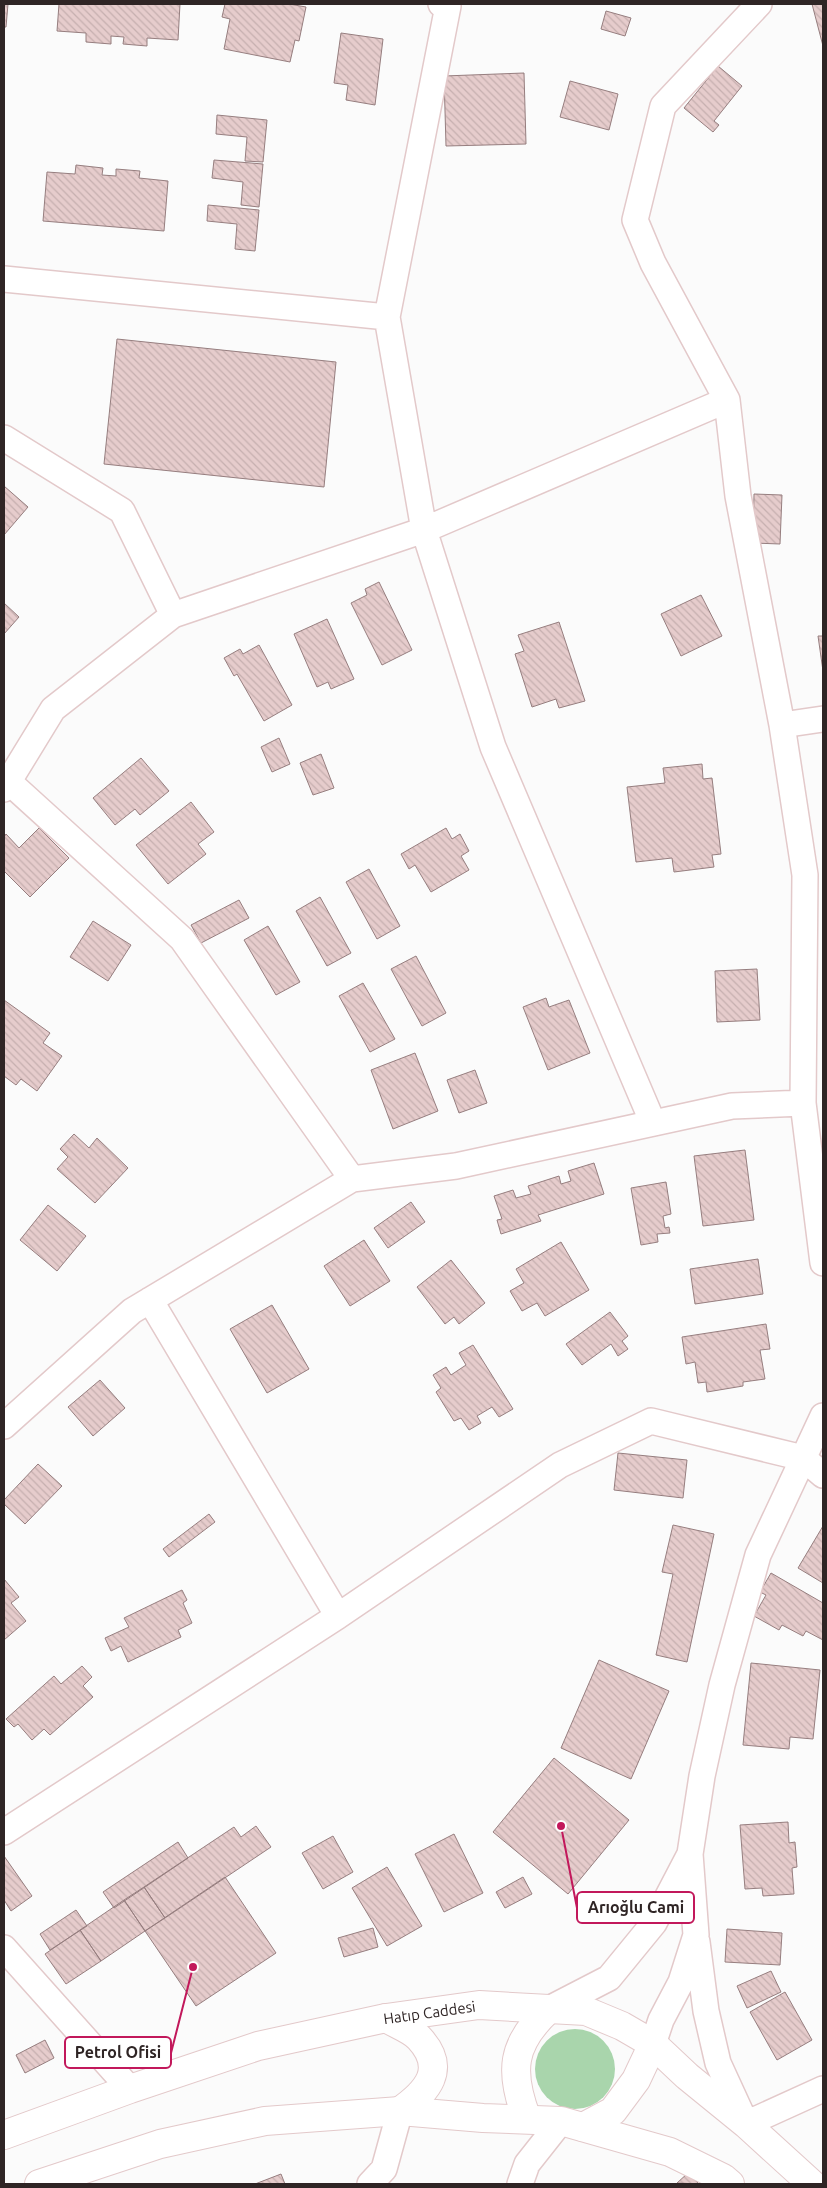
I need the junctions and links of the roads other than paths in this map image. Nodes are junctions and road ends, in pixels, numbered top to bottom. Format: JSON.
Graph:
{"nodes":[{"id":1,"x":441,"y":4,"type":"edge"},
{"id":2,"x":759,"y":4,"type":"edge"},
{"id":3,"x":4,"y":279,"type":"edge"},
{"id":4,"x":386,"y":317,"type":"junction"},
{"id":5,"x":727,"y":400,"type":"junction"},
{"id":6,"x":4,"y":438,"type":"edge"},
{"id":7,"x":424,"y":530,"type":"junction"},
{"id":8,"x":173,"y":615,"type":"junction"},
{"id":9,"x":823,"y":719,"type":"edge"},
{"id":10,"x":782,"y":725,"type":"junction"},
{"id":11,"x":6,"y":785,"type":"edge"},
{"id":12,"x":803,"y":1103,"type":"junction"},
{"id":13,"x":653,"y":1123,"type":"junction"},
{"id":14,"x":352,"y":1179,"type":"junction"},
{"id":15,"x":821,"y":1231,"type":"edge"},
{"id":16,"x":823,"y":1263,"type":"edge"},
{"id":17,"x":150,"y":1300,"type":"junction"},
{"id":18,"x":823,"y":1416,"type":"edge"},
{"id":19,"x":4,"y":1426,"type":"edge"},
{"id":20,"x":803,"y":1458,"type":"junction"},
{"id":21,"x":823,"y":1475,"type":"edge"},
{"id":22,"x":338,"y":1616,"type":"junction"},
{"id":23,"x":4,"y":1832,"type":"edge"},
{"id":24,"x":690,"y":1854,"type":"junction"},
{"id":25,"x":696,"y":1935,"type":"junction"},
{"id":26,"x":4,"y":1948,"type":"edge"},
{"id":27,"x":549,"y":2009,"type":"junction"},
{"id":28,"x":386,"y":2018,"type":"junction"},
{"id":29,"x":652,"y":2044,"type":"junction"},
{"id":30,"x":130,"y":2089,"type":"junction"},
{"id":31,"x":823,"y":2089,"type":"edge"},
{"id":32,"x":400,"y":2111,"type":"junction"},
{"id":33,"x":527,"y":2120,"type":"junction"},
{"id":34,"x":572,"y":2124,"type":"junction"},
{"id":35,"x":746,"y":2124,"type":"junction"},
{"id":36,"x":4,"y":2135,"type":"edge"},
{"id":37,"x":39,"y":2184,"type":"edge"},
{"id":38,"x":370,"y":2184,"type":"edge"},
{"id":39,"x":520,"y":2184,"type":"edge"},
{"id":40,"x":730,"y":2184,"type":"edge"},
{"id":41,"x":812,"y":2184,"type":"edge"}],
"edges":[{"from":1,"to":4,"type":"street"},
{"from":2,"to":5,"type":"street"},
{"from":3,"to":4,"type":"street"},
{"from":4,"to":7,"type":"street"},
{"from":5,"to":7,"type":"street"},
{"from":5,"to":10,"type":"street"},
{"from":6,"to":8,"type":"street"},
{"from":7,"to":8,"type":"street"},
{"from":7,"to":13,"type":"street"},
{"from":8,"to":11,"type":"street"},
{"from":9,"to":10,"type":"street"},
{"from":10,"to":12,"type":"street"},
{"from":11,"to":14,"type":"street"},
{"from":12,"to":13,"type":"street"},
{"from":12,"to":15,"type":"street"},
{"from":13,"to":14,"type":"street"},
{"from":14,"to":17,"type":"street"},
{"from":15,"to":16,"type":"street"},
{"from":17,"to":19,"type":"street"},
{"from":17,"to":22,"type":"street"},
{"from":18,"to":20,"type":"street"},
{"from":20,"to":21,"type":"street"},
{"from":20,"to":22,"type":"street"},
{"from":20,"to":24,"type":"street"},
{"from":22,"to":23,"type":"street"},
{"from":24,"to":25,"type":"street"},
{"from":24,"to":27,"type":"street"},
{"from":25,"to":29,"type":"street"},
{"from":25,"to":35,"type":"street"},
{"from":26,"to":30,"type":"street"},
{"from":27,"to":28,"type":"main road","name":"Hatıp Caddesi"},
{"from":27,"to":29,"type":"main road","name":"Hatıp Caddesi"},
{"from":27,"to":33,"type":"main road"},
{"from":28,"to":30,"type":"main road","name":"Hatıp Caddesi"},
{"from":28,"to":32,"type":"main road"},
{"from":29,"to":34,"type":"main road"},
{"from":29,"to":35,"type":"main road","name":"Hatıp Caddesi"},
{"from":30,"to":36,"type":"main road","name":"Hatıp Caddesi"},
{"from":31,"to":35,"type":"street"},
{"from":32,"to":33,"type":"main road"},
{"from":32,"to":37,"type":"main road"},
{"from":32,"to":38,"type":"street"},
{"from":33,"to":34,"type":"main road"},
{"from":34,"to":39,"type":"street"},
{"from":34,"to":40,"type":"main road"},
{"from":35,"to":41,"type":"main road","name":"Hatıp Caddesi"}]}
